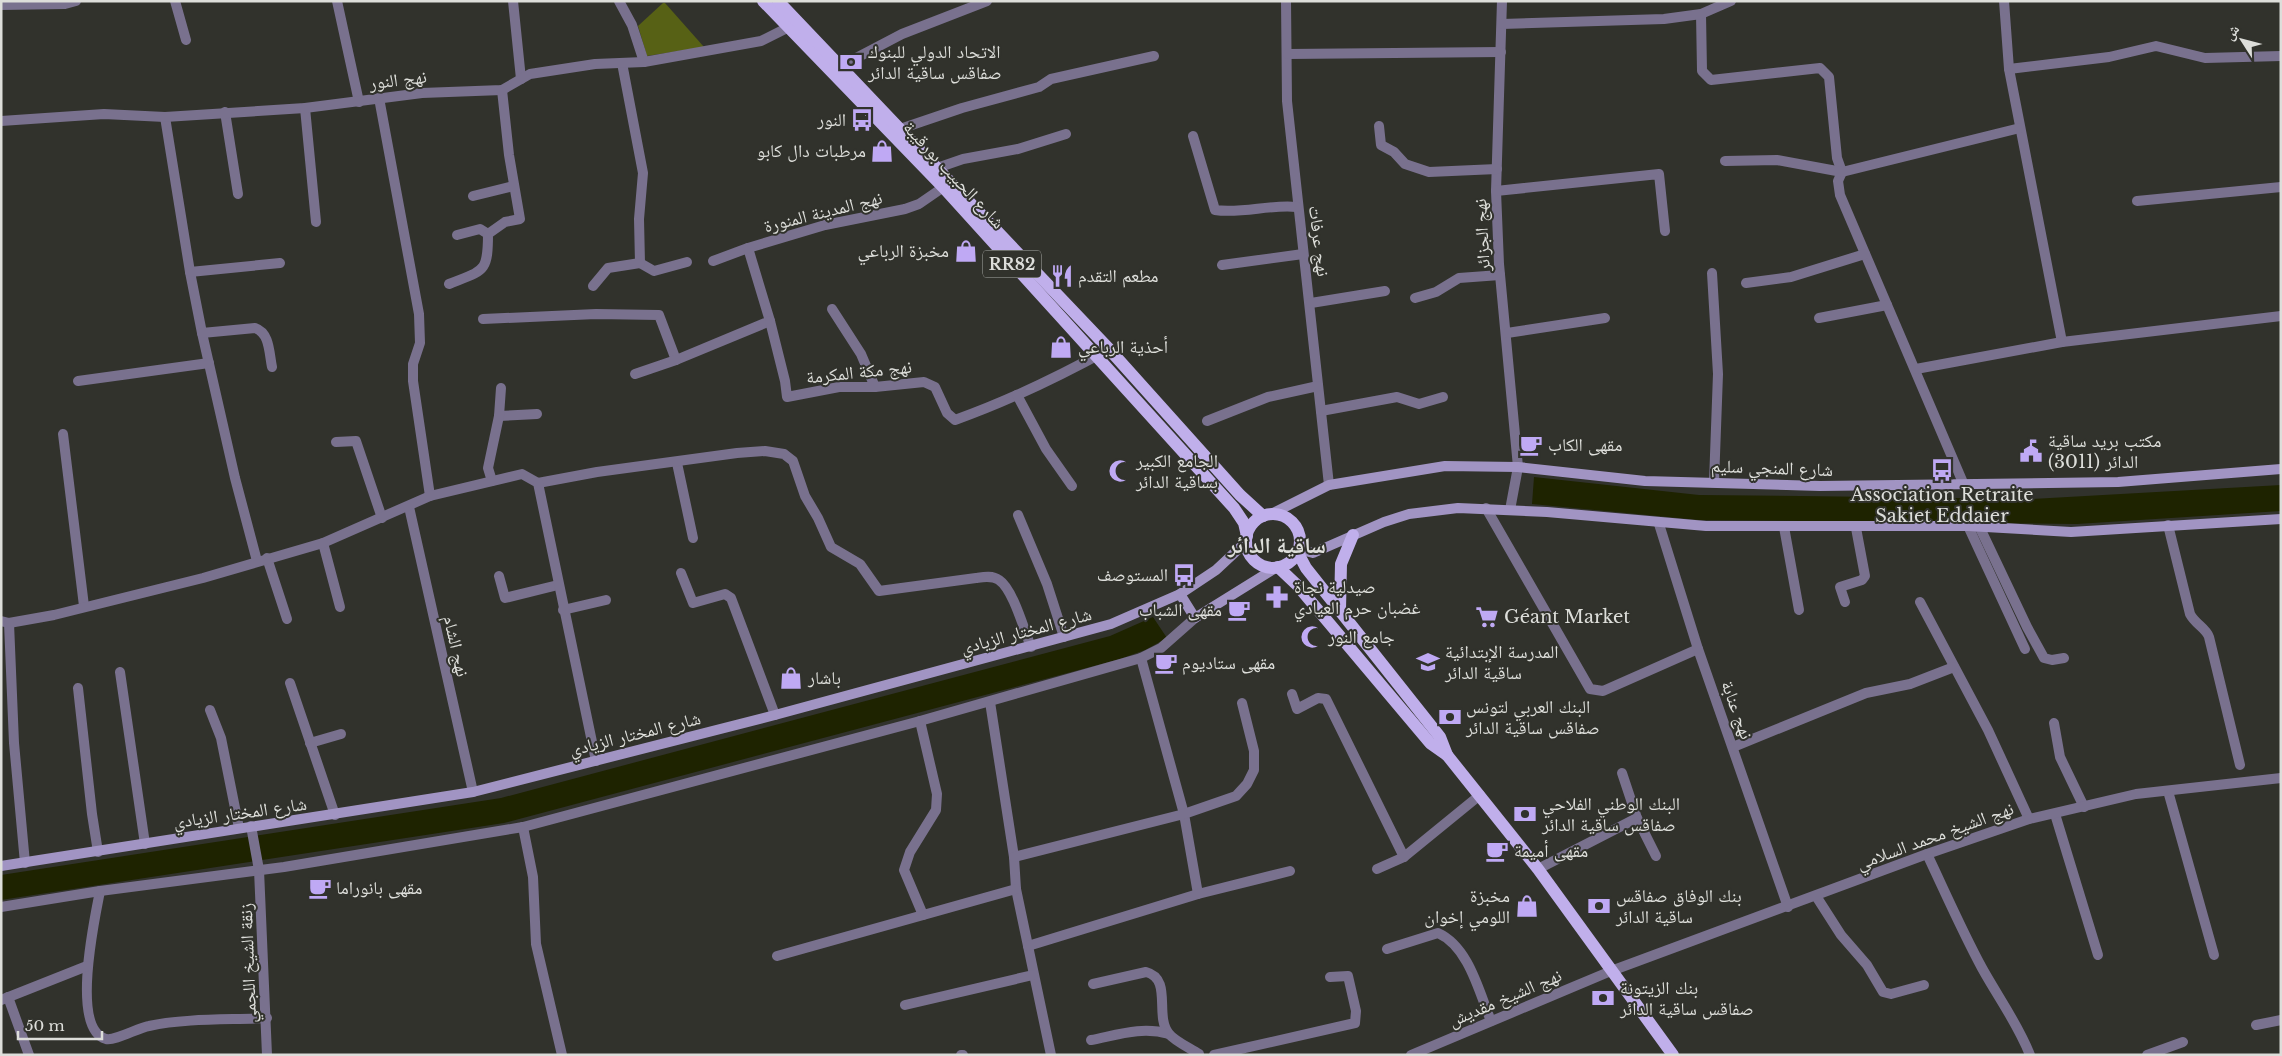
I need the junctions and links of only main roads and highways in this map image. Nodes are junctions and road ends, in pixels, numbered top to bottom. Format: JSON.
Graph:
{"nodes":[{"id":1,"x":763,"y":1,"type":"edge"},
{"id":2,"x":778,"y":1,"type":"edge"},
{"id":3,"x":794,"y":24,"type":"junction"},
{"id":4,"x":947,"y":185,"type":"junction"},
{"id":5,"x":2281,"y":469,"type":"edge"},
{"id":6,"x":1267,"y":515,"type":"junction"},
{"id":7,"x":2281,"y":519,"type":"edge"},
{"id":8,"x":1353,"y":535,"type":"junction"},
{"id":9,"x":1247,"y":539,"type":"junction"},
{"id":10,"x":1298,"y":550,"type":"junction"},
{"id":11,"x":1278,"y":567,"type":"junction"},
{"id":12,"x":1180,"y":594,"type":"junction"},
{"id":13,"x":1340,"y":609,"type":"junction"},
{"id":14,"x":1448,"y":755,"type":"junction"},
{"id":15,"x":1,"y":866,"type":"edge"},
{"id":16,"x":1673,"y":1055,"type":"edge"}],
"edges":[{"from":1,"to":3,"type":"main road","name":"شارع الحبيب بورقيبة","number":"RR82"},
{"from":2,"to":3,"type":"main road","name":"شارع الحبيب بورقيبة","number":"RR82"},
{"from":3,"to":4,"type":"main road","name":"شارع الحبيب بورقيبة","number":"RR82"},
{"from":3,"to":4,"type":"main road","name":"شارع الحبيب بورقيبة","number":"RR82"},
{"from":4,"to":6,"type":"main road","name":"شارع الحبيب بورقيبة","number":"RR82"},
{"from":4,"to":9,"type":"main road","name":"شارع الحبيب بورقيبة","number":"RR82"},
{"from":5,"to":6,"type":"main road","name":"شارع المنجي سليم"},
{"from":6,"to":9,"type":"main road"},
{"from":6,"to":10,"type":"main road","name":"شارع الحبيب بورقيبة","number":"RR82"},
{"from":7,"to":8,"type":"main road"},
{"from":8,"to":10,"type":"main road"},
{"from":8,"to":13,"type":"main road"},
{"from":9,"to":11,"type":"main road","name":"شارع الحبيب بورقيبة","number":"RR82"},
{"from":9,"to":12,"type":"main road","name":"شارع المختار الزيادي"},
{"from":10,"to":11,"type":"main road"},
{"from":10,"to":13,"type":"main road","name":"شارع الحبيب بورقيبة","number":"RR82"},
{"from":11,"to":12,"type":"main road"},
{"from":11,"to":14,"type":"main road","name":"شارع الحبيب بورقيبة","number":"RR82"},
{"from":12,"to":15,"type":"main road","name":"شارع المختار الزيادي"},
{"from":13,"to":14,"type":"main road","name":"شارع الحبيب بورقيبة","number":"RR82"},
{"from":14,"to":16,"type":"main road","name":"شارع الحبيب بورقيبة","number":"RR82"}]}
